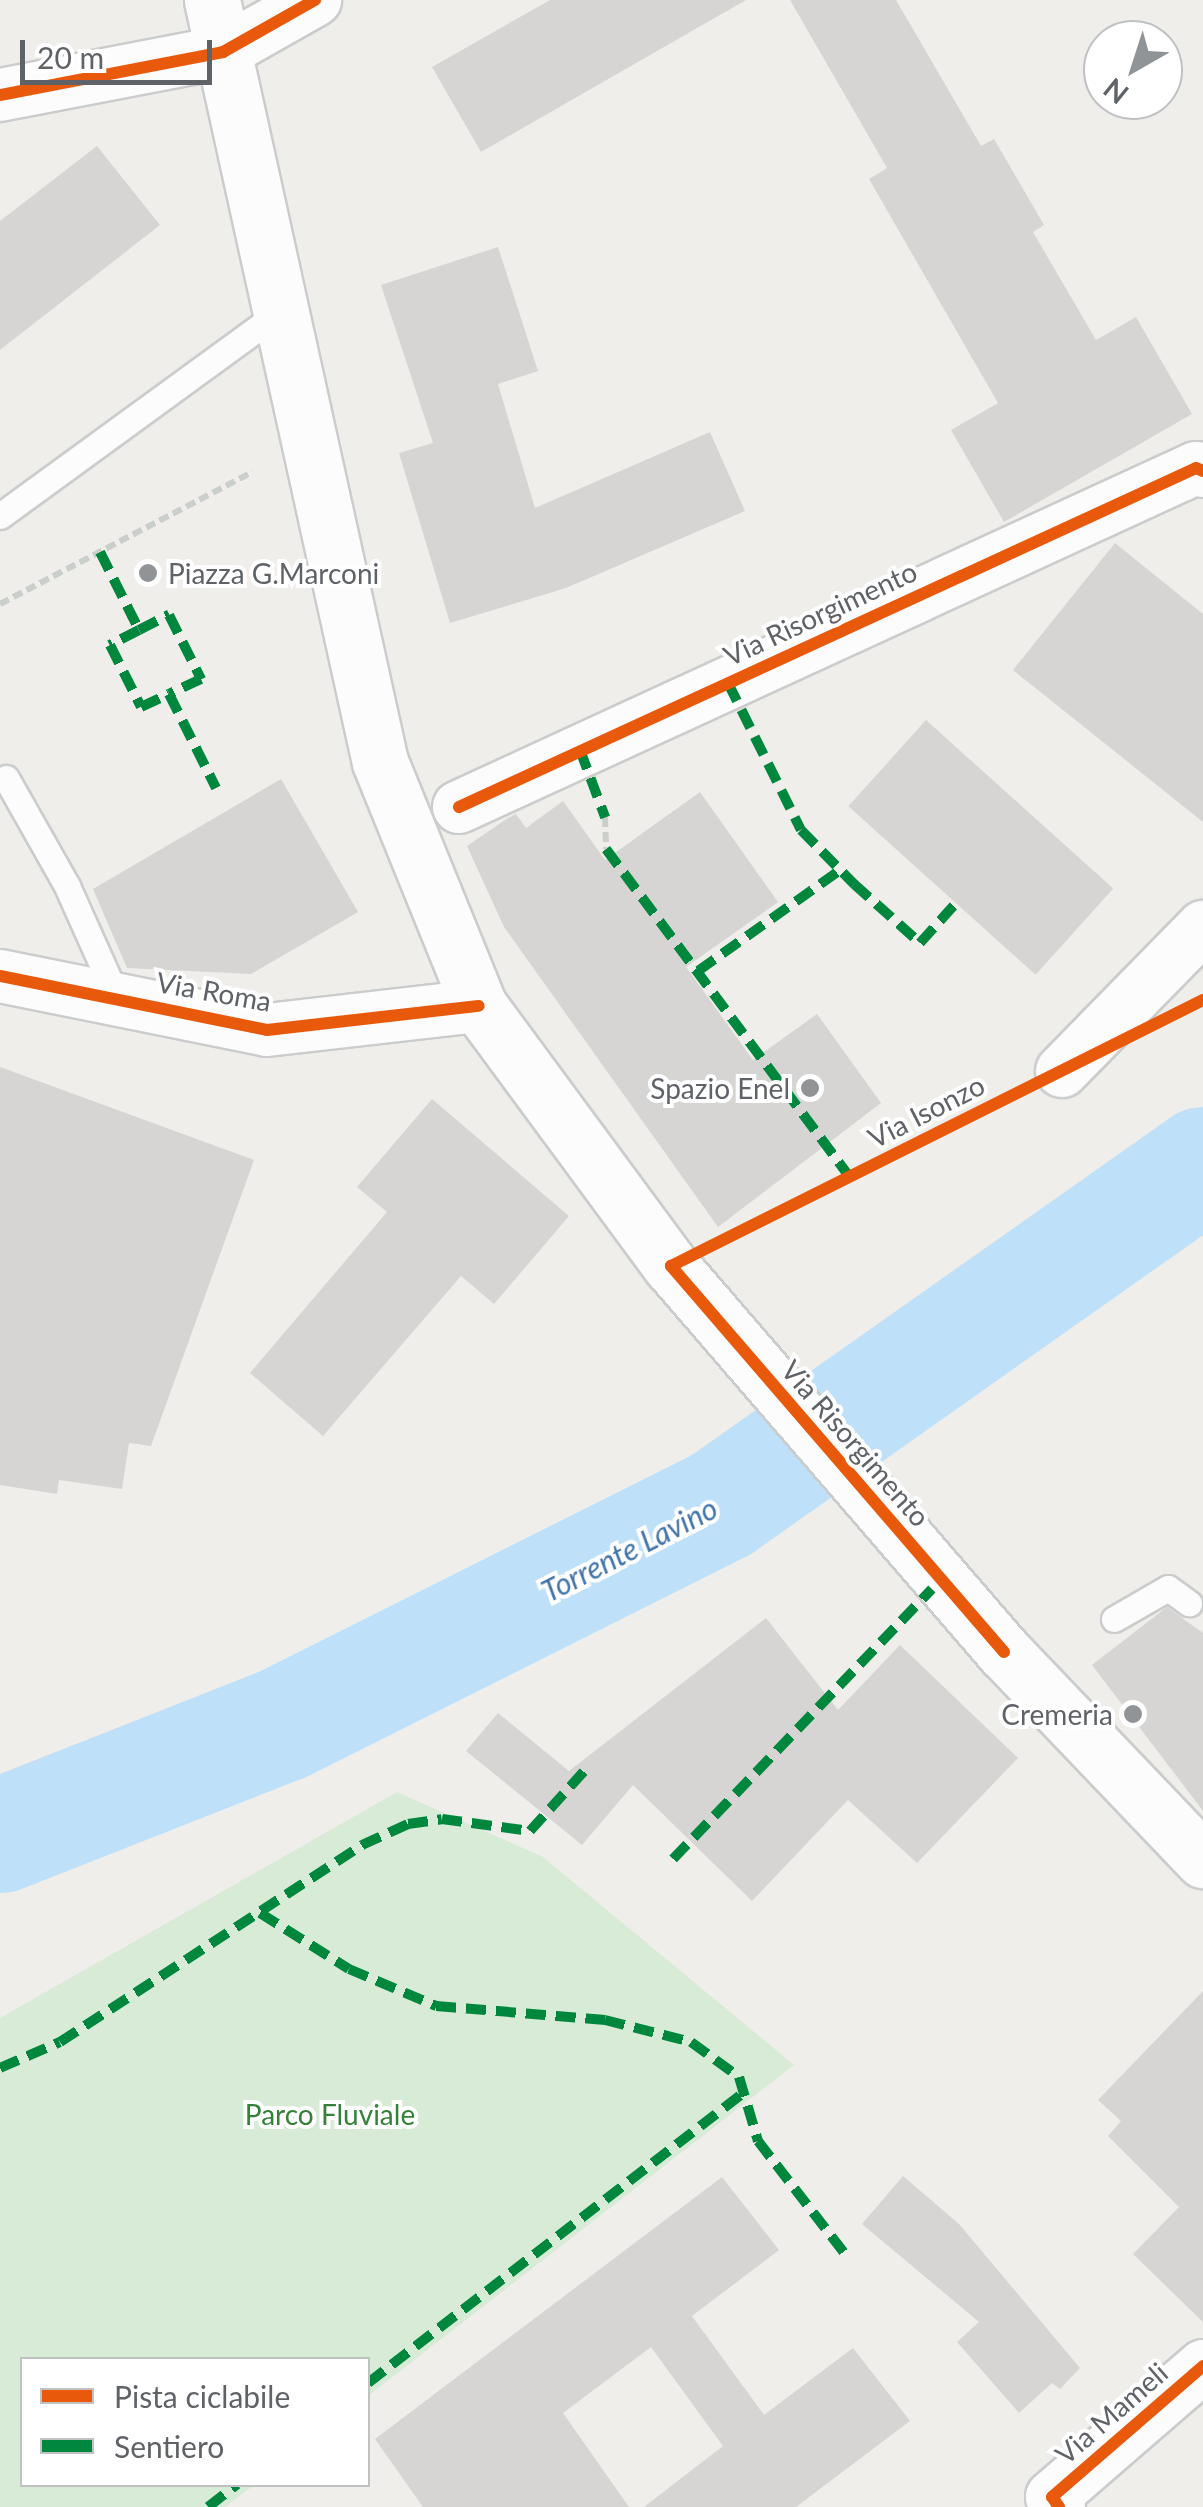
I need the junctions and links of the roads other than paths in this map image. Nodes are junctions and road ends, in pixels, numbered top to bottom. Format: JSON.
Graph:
{"nodes":[{"id":1,"x":315,"y":0,"type":"edge"},
{"id":2,"x":218,"y":26,"type":"edge"},
{"id":3,"x":0,"y":95,"type":"edge"},
{"id":4,"x":284,"y":308,"type":"junction"},
{"id":5,"x":1203,"y":471,"type":"edge"},
{"id":6,"x":0,"y":516,"type":"edge"},
{"id":7,"x":2,"y":777,"type":"edge"},
{"id":8,"x":459,"y":806,"type":"dead end"},
{"id":9,"x":1203,"y":928,"type":"edge"},
{"id":10,"x":0,"y":976,"type":"edge"},
{"id":11,"x":117,"y":998,"type":"junction"},
{"id":12,"x":480,"y":1006,"type":"junction"},
{"id":13,"x":1062,"y":1071,"type":"dead end"},
{"id":14,"x":1188,"y":1603,"type":"dead end"},
{"id":15,"x":1114,"y":1619,"type":"dead end"},
{"id":16,"x":1203,"y":1860,"type":"edge"},
{"id":17,"x":1203,"y":2366,"type":"edge"},
{"id":18,"x":1049,"y":2504,"type":"edge"}],
"edges":[{"from":1,"to":2,"type":"street"},
{"from":2,"to":3,"type":"street"},
{"from":2,"to":4,"type":"main road","name":"Via Risorgimento"},
{"from":4,"to":6,"type":"lane"},
{"from":4,"to":12,"type":"main road","name":"Via Risorgimento"},
{"from":5,"to":8,"type":"street","name":"Via Risorgimento"},
{"from":7,"to":11,"type":"lane"},
{"from":9,"to":13,"type":"street"},
{"from":10,"to":11,"type":"street","name":"Via Roma"},
{"from":11,"to":12,"type":"street","name":"Via Roma"},
{"from":12,"to":16,"type":"main road","name":"Via Risorgimento"},
{"from":14,"to":15,"type":"lane"},
{"from":17,"to":18,"type":"street","name":"Via Mameli"}]}
